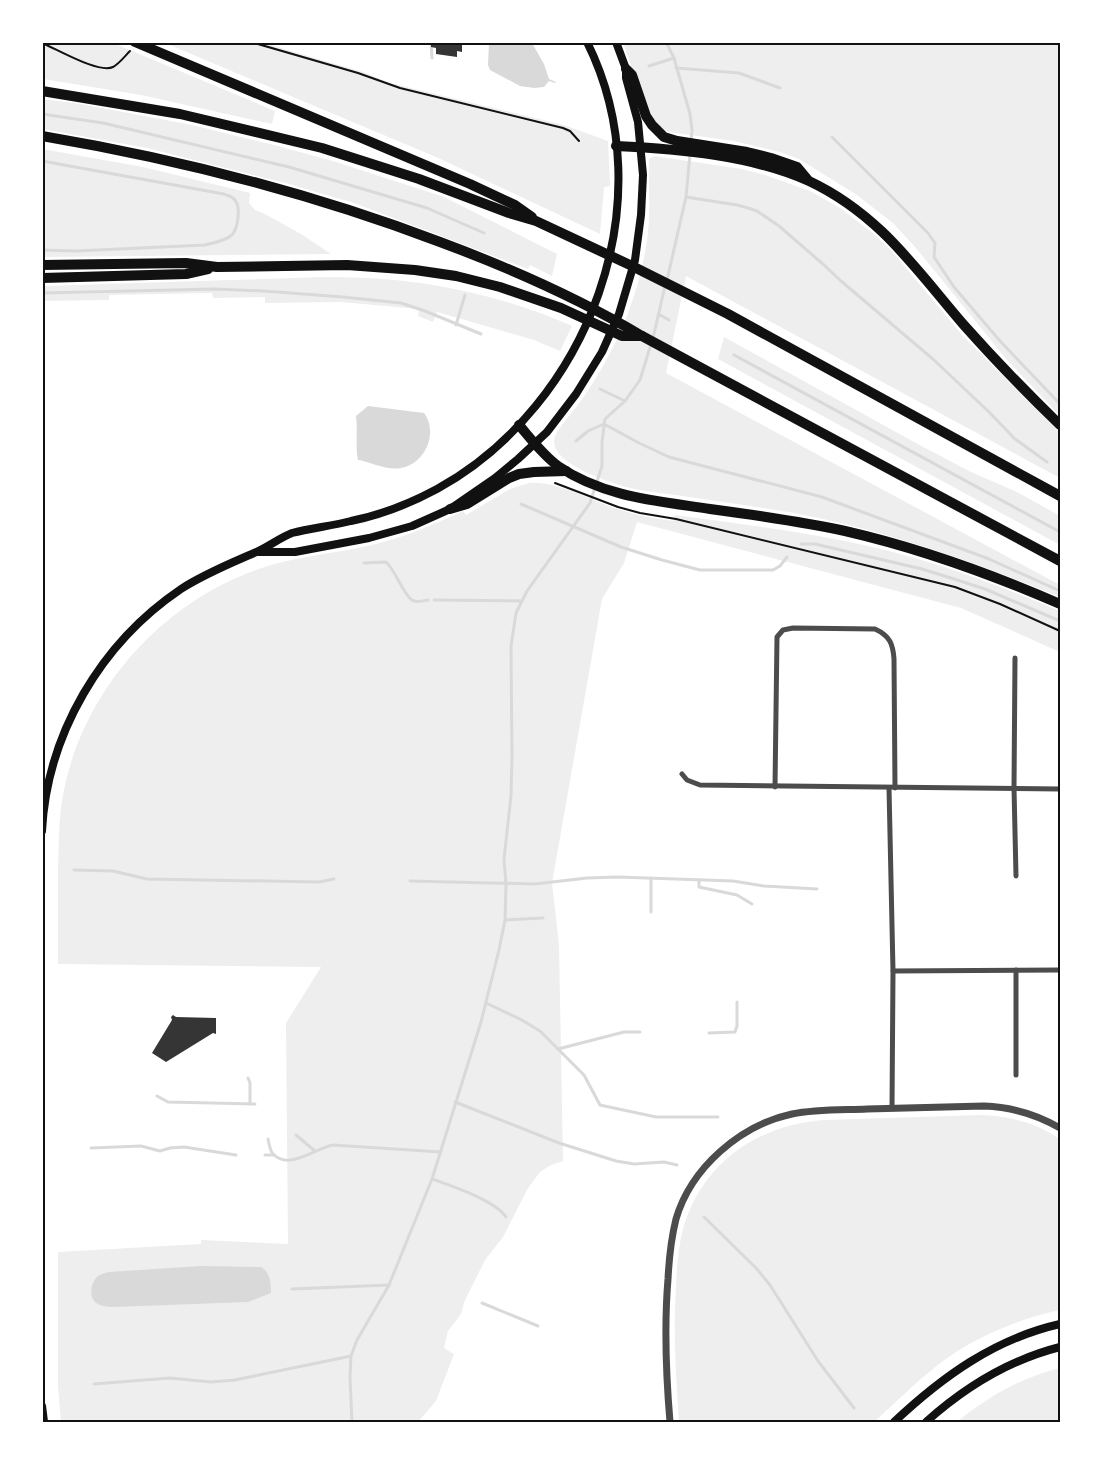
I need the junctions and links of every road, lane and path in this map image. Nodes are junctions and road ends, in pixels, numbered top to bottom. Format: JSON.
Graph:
{"nodes":[{"id":1,"x":250,"y":42,"type":"edge"},
{"id":2,"x":587,"y":42,"type":"edge"},
{"id":3,"x":616,"y":42,"type":"edge"},
{"id":4,"x":42,"y":43,"type":"edge"},
{"id":5,"x":132,"y":46,"type":"edge"},
{"id":6,"x":626,"y":69,"type":"junction"},
{"id":7,"x":42,"y":91,"type":"edge"},
{"id":8,"x":42,"y":136,"type":"edge"},
{"id":9,"x":579,"y":142,"type":"dead end"},
{"id":10,"x":667,"y":144,"type":"junction"},
{"id":11,"x":616,"y":146,"type":"junction"},
{"id":12,"x":641,"y":147,"type":"junction"},
{"id":13,"x":536,"y":221,"type":"junction"},
{"id":14,"x":42,"y":265,"type":"edge"},
{"id":15,"x":216,"y":267,"type":"junction"},
{"id":16,"x":42,"y":278,"type":"edge"},
{"id":17,"x":642,"y":336,"type":"junction"},
{"id":18,"x":519,"y":425,"type":"junction"},
{"id":19,"x":1060,"y":426,"type":"edge"},
{"id":20,"x":535,"y":444,"type":"junction"},
{"id":21,"x":566,"y":471,"type":"junction"},
{"id":22,"x":551,"y":481,"type":"dead end"},
{"id":23,"x":1060,"y":496,"type":"edge"},
{"id":24,"x":450,"y":509,"type":"junction"},
{"id":25,"x":257,"y":552,"type":"junction"},
{"id":26,"x":1060,"y":561,"type":"edge"},
{"id":27,"x":1060,"y":604,"type":"edge"},
{"id":28,"x":1060,"y":630,"type":"edge"},
{"id":29,"x":1015,"y":658,"type":"dead end"},
{"id":30,"x":682,"y":774,"type":"dead end"},
{"id":31,"x":775,"y":787,"type":"junction"},
{"id":32,"x":889,"y":788,"type":"junction"},
{"id":33,"x":896,"y":788,"type":"junction"},
{"id":34,"x":1014,"y":788,"type":"junction"},
{"id":35,"x":1060,"y":789,"type":"edge"},
{"id":36,"x":42,"y":831,"type":"edge"},
{"id":37,"x":1016,"y":876,"type":"dead end"},
{"id":38,"x":1016,"y":970,"type":"junction"},
{"id":39,"x":1060,"y":970,"type":"edge"},
{"id":40,"x":892,"y":971,"type":"junction"},
{"id":41,"x":1016,"y":1075,"type":"dead end"},
{"id":42,"x":892,"y":1108,"type":"junction"},
{"id":43,"x":1060,"y":1128,"type":"edge"},
{"id":44,"x":1060,"y":1324,"type":"edge"},
{"id":45,"x":1060,"y":1347,"type":"edge"},
{"id":46,"x":42,"y":1406,"type":"edge"},
{"id":47,"x":44,"y":1422,"type":"edge"},
{"id":48,"x":670,"y":1422,"type":"edge"},
{"id":49,"x":894,"y":1422,"type":"edge"},
{"id":50,"x":926,"y":1422,"type":"edge"}],
"edges":[{"from":1,"to":9,"type":"path"},
{"from":2,"to":11,"type":"main road"},
{"from":3,"to":6,"type":"main road"},
{"from":4,"to":5,"type":"path"},
{"from":5,"to":13,"type":"highway"},
{"from":6,"to":10,"type":"highway"},
{"from":6,"to":12,"type":"main road"},
{"from":7,"to":13,"type":"highway"},
{"from":8,"to":17,"type":"highway"},
{"from":10,"to":12,"type":"highway"},
{"from":10,"to":19,"type":"highway"},
{"from":11,"to":12,"type":"highway"},
{"from":11,"to":18,"type":"main road"},
{"from":12,"to":20,"type":"main road"},
{"from":13,"to":23,"type":"highway"},
{"from":14,"to":15,"type":"highway"},
{"from":15,"to":16,"type":"highway"},
{"from":15,"to":17,"type":"highway"},
{"from":17,"to":26,"type":"highway"},
{"from":18,"to":20,"type":"highway"},
{"from":18,"to":25,"type":"main road"},
{"from":20,"to":21,"type":"highway"},
{"from":20,"to":24,"type":"main road"},
{"from":21,"to":24,"type":"highway"},
{"from":21,"to":27,"type":"highway"},
{"from":22,"to":28,"type":"path"},
{"from":24,"to":25,"type":"main road"},
{"from":25,"to":36,"type":"main road"},
{"from":29,"to":34,"type":"street"},
{"from":30,"to":31,"type":"street"},
{"from":31,"to":32,"type":"street"},
{"from":31,"to":33,"type":"street"},
{"from":32,"to":33,"type":"street"},
{"from":32,"to":40,"type":"street"},
{"from":33,"to":34,"type":"street"},
{"from":34,"to":35,"type":"street"},
{"from":34,"to":37,"type":"street"},
{"from":38,"to":39,"type":"street"},
{"from":38,"to":40,"type":"street"},
{"from":38,"to":41,"type":"street"},
{"from":40,"to":42,"type":"street"},
{"from":42,"to":43,"type":"street"},
{"from":42,"to":48,"type":"street"},
{"from":44,"to":49,"type":"main road"},
{"from":45,"to":50,"type":"main road"},
{"from":46,"to":47,"type":"main road"}]}
